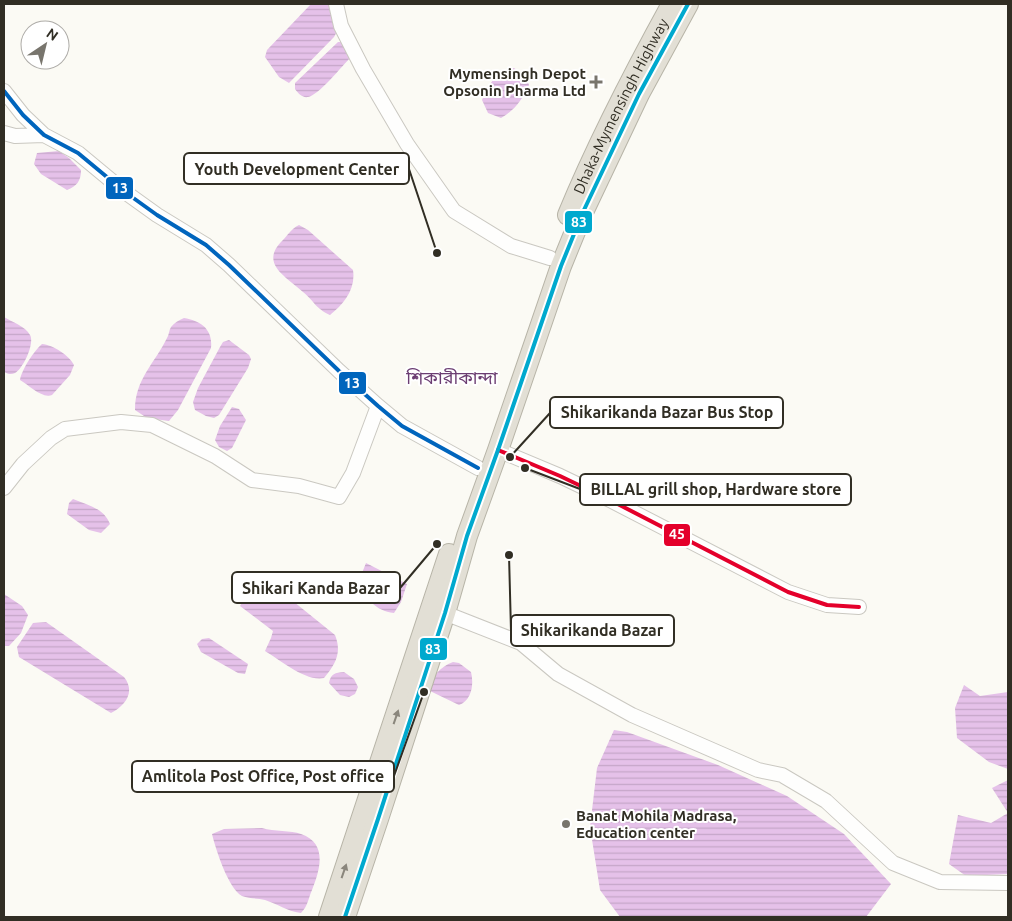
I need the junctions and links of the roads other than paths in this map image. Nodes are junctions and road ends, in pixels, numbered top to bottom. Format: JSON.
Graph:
{"nodes":[{"id":1,"x":336,"y":4,"type":"edge"},
{"id":2,"x":672,"y":4,"type":"edge"},
{"id":3,"x":688,"y":4,"type":"edge"},
{"id":4,"x":4,"y":91,"type":"edge"},
{"id":5,"x":4,"y":133,"type":"edge"},
{"id":6,"x":44,"y":135,"type":"junction"},
{"id":7,"x":550,"y":258,"type":"junction"},
{"id":8,"x":378,"y":406,"type":"junction"},
{"id":9,"x":498,"y":450,"type":"junction"},
{"id":10,"x":478,"y":468,"type":"junction"},
{"id":11,"x":4,"y":488,"type":"edge"},
{"id":12,"x":859,"y":607,"type":"dead end"},
{"id":13,"x":438,"y":610,"type":"junction"},
{"id":14,"x":1008,"y":883,"type":"edge"},
{"id":15,"x":329,"y":917,"type":"edge"},
{"id":16,"x":344,"y":917,"type":"edge"}],
"edges":[{"from":1,"to":7,"type":"street"},
{"from":2,"to":7,"type":"highway","name":"Dhaka-Mymensingh Highway"},
{"from":3,"to":9,"type":"highway","name":"Dhaka-Mymensingh Highway"},
{"from":4,"to":6,"type":"street"},
{"from":5,"to":6,"type":"street"},
{"from":6,"to":8,"type":"street"},
{"from":7,"to":10,"type":"highway","name":"Dhaka-Mymensingh Highway"},
{"from":8,"to":10,"type":"street"},
{"from":8,"to":11,"type":"street"},
{"from":9,"to":12,"type":"street"},
{"from":9,"to":13,"type":"highway","name":"Dhaka-Mymensingh Highway"},
{"from":10,"to":13,"type":"highway","name":"Dhaka-Mymensingh Highway"},
{"from":13,"to":14,"type":"street"},
{"from":15,"to":13,"type":"highway","name":"Dhaka-Mymensingh Highway","one_way":true},
{"from":13,"to":16,"type":"highway","name":"Dhaka-Mymensingh Highway"}]}
